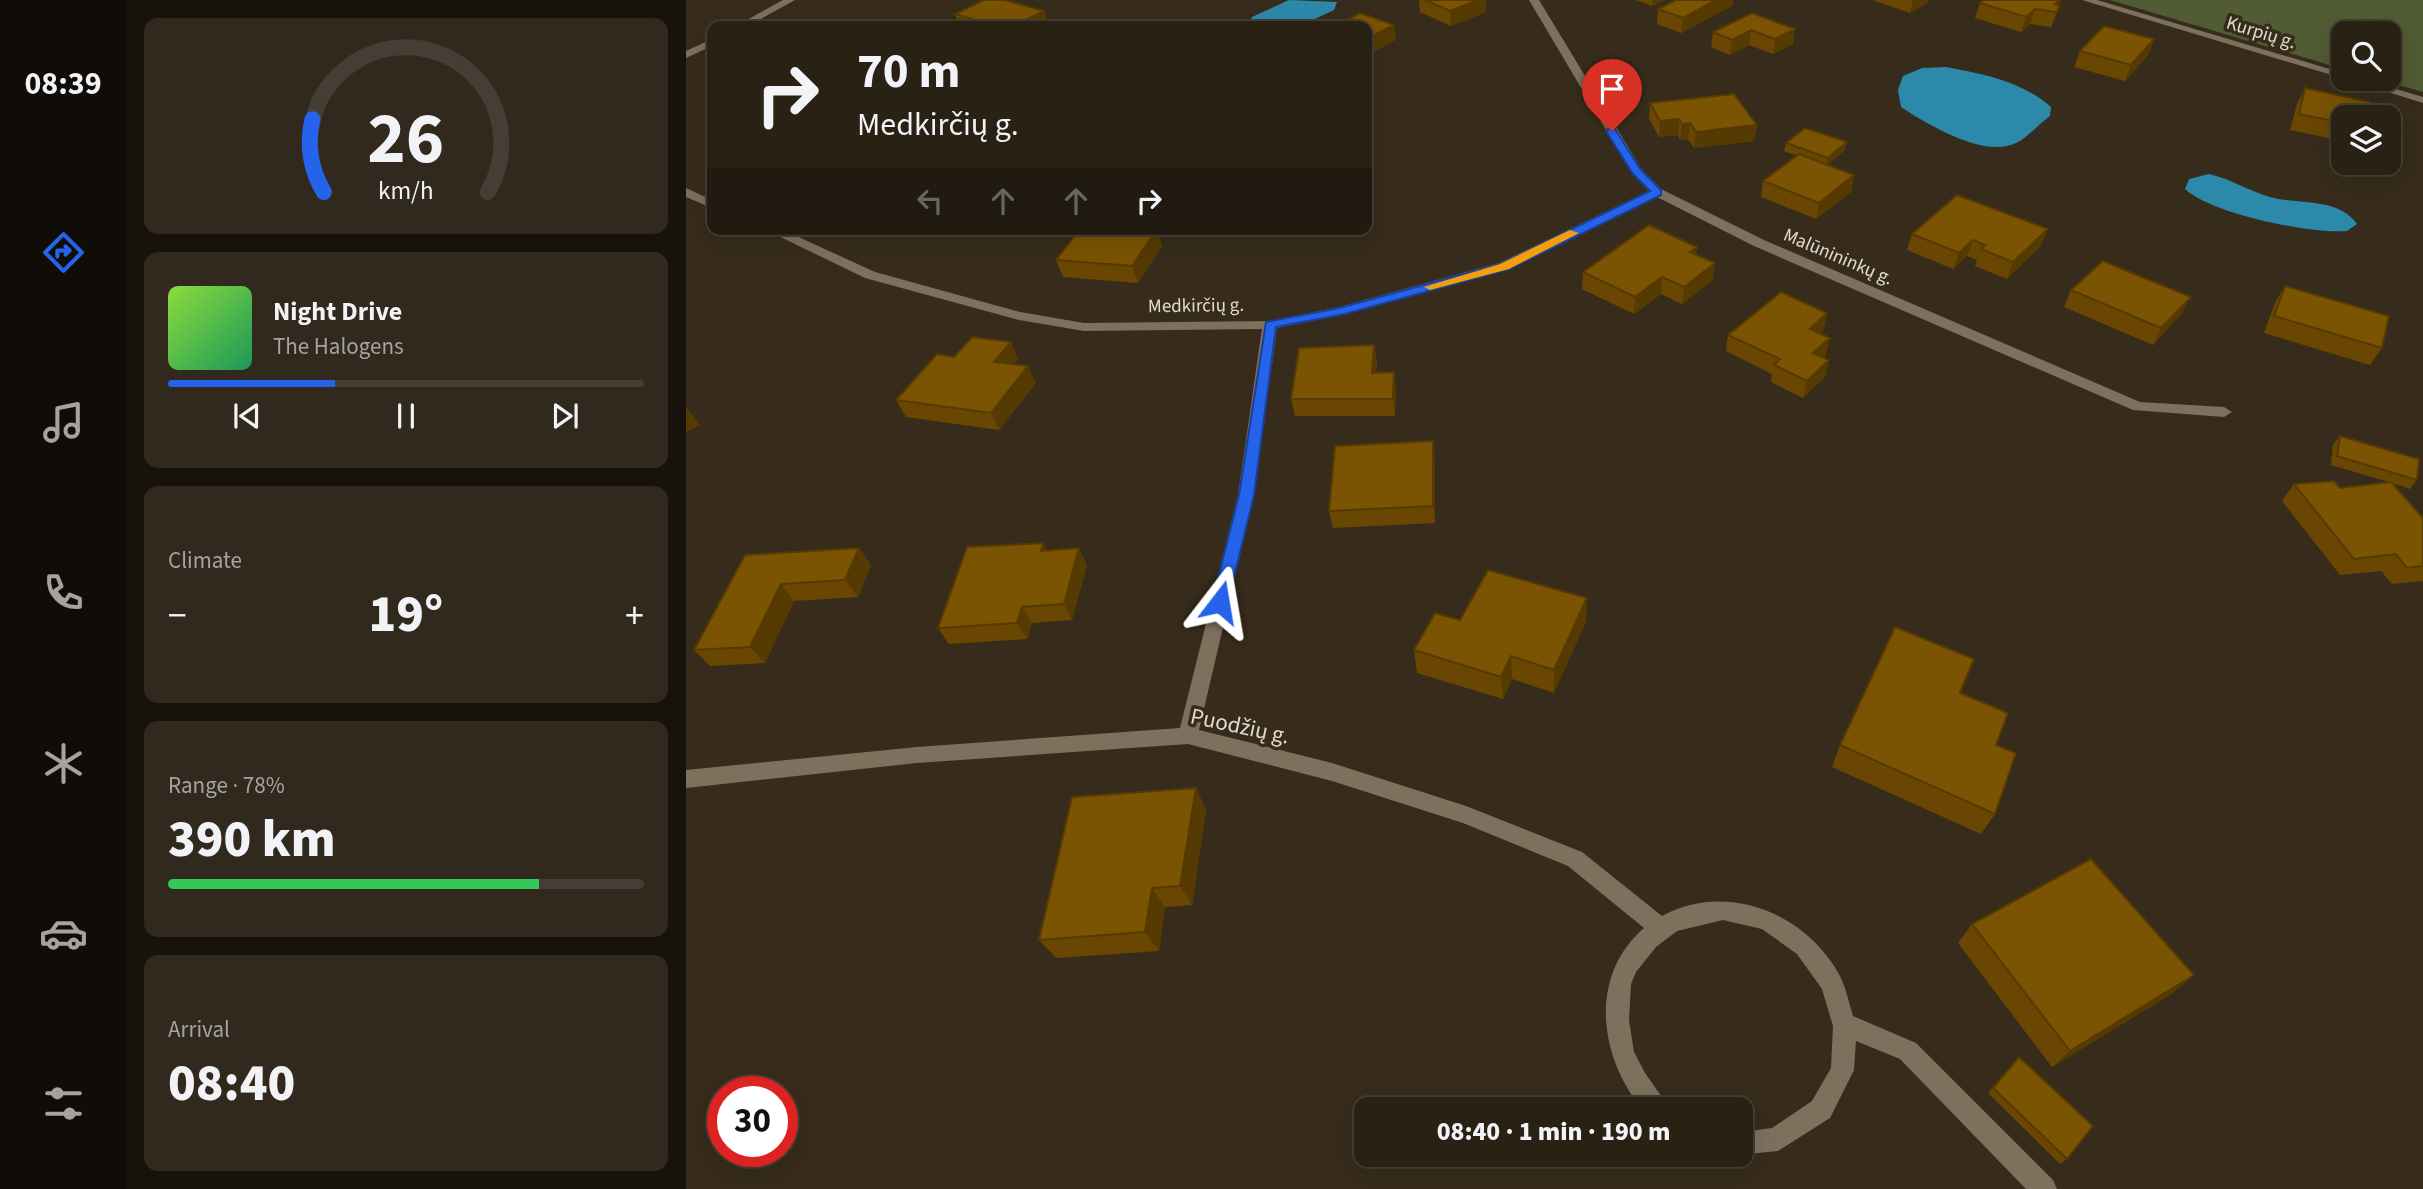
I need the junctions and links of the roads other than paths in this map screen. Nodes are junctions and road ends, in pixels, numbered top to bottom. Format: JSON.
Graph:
{"nodes":[{"id":1,"x":790,"y":0,"type":"edge"},
{"id":2,"x":1534,"y":0,"type":"edge"},
{"id":3,"x":2087,"y":0,"type":"edge"},
{"id":4,"x":750,"y":21,"type":"edge"},
{"id":5,"x":707,"y":44,"type":"edge"},
{"id":6,"x":686,"y":55,"type":"edge"},
{"id":7,"x":2331,"y":72,"type":"edge"},
{"id":8,"x":2392,"y":91,"type":"edge"},
{"id":9,"x":2423,"y":100,"type":"edge"},
{"id":10,"x":686,"y":192,"type":"edge"},
{"id":11,"x":1657,"y":192,"type":"junction"},
{"id":12,"x":707,"y":202,"type":"edge"},
{"id":13,"x":783,"y":235,"type":"edge"},
{"id":14,"x":1270,"y":325,"type":"junction"},
{"id":15,"x":2224,"y":412,"type":"dead end"},
{"id":16,"x":1188,"y":736,"type":"junction"},
{"id":17,"x":686,"y":779,"type":"edge"},
{"id":18,"x":1660,"y":928,"type":"junction"},
{"id":19,"x":1846,"y":1024,"type":"junction"},
{"id":20,"x":1647,"y":1097,"type":"edge"},
{"id":21,"x":1753,"y":1143,"type":"edge"},
{"id":22,"x":2044,"y":1189,"type":"edge"}],
"edges":[{"from":1,"to":4,"type":"street"},
{"from":2,"to":11,"type":"street","name":"Malūnininkų g."},
{"from":3,"to":7,"type":"street","name":"Kurpių g."},
{"from":5,"to":6,"type":"street"},
{"from":8,"to":9,"type":"street"},
{"from":10,"to":12,"type":"street"},
{"from":11,"to":14,"type":"street","name":"Medkirčių g."},
{"from":11,"to":15,"type":"street","name":"Malūnininkų g."},
{"from":13,"to":14,"type":"street","name":"Medkirčių g."},
{"from":14,"to":16,"type":"street"},
{"from":16,"to":17,"type":"street","name":"Puodžių g."},
{"from":16,"to":18,"type":"street","name":"Puodžių g."},
{"from":18,"to":19,"type":"street"},
{"from":18,"to":20,"type":"street"},
{"from":19,"to":21,"type":"street"},
{"from":19,"to":22,"type":"street"}]}
